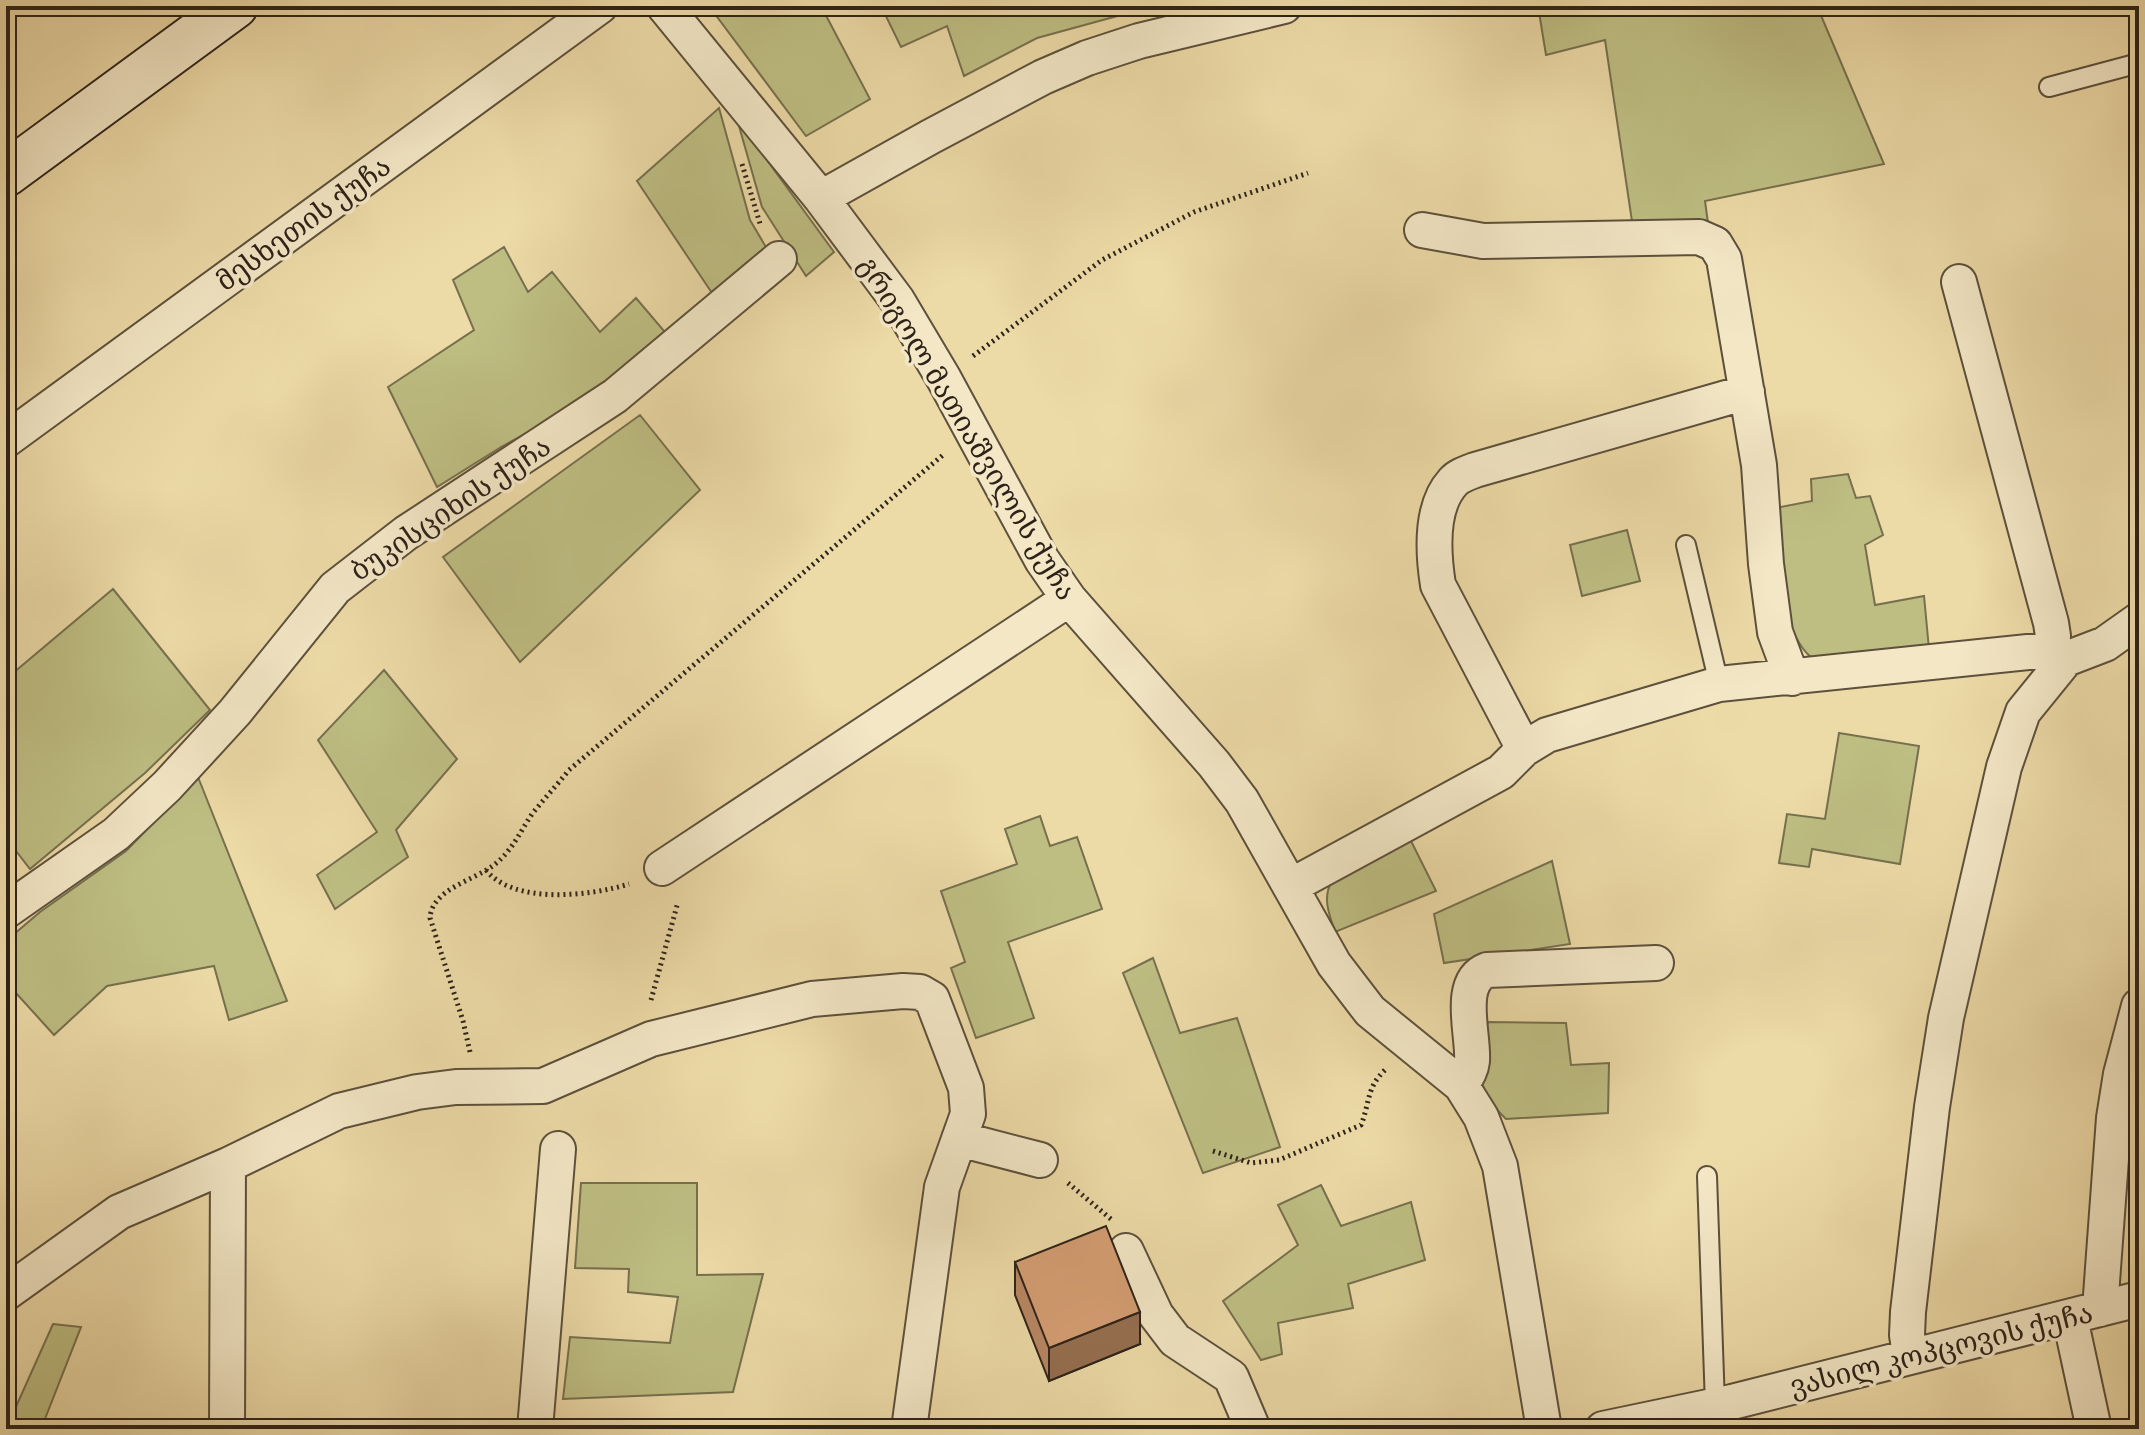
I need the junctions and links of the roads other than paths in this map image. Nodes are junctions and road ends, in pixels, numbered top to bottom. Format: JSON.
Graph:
{"nodes":[{"id":1,"x":235,"y":6,"type":"edge"},
{"id":2,"x":600,"y":6,"type":"edge"},
{"id":3,"x":664,"y":6,"type":"edge"},
{"id":4,"x":1284,"y":6,"type":"edge"},
{"id":5,"x":2139,"y":63,"type":"edge"},
{"id":6,"x":2049,"y":87,"type":"dead end"},
{"id":7,"x":6,"y":174,"type":"edge"},
{"id":8,"x":821,"y":198,"type":"junction"},
{"id":9,"x":1422,"y":230,"type":"dead end"},
{"id":10,"x":779,"y":259,"type":"dead end"},
{"id":11,"x":1959,"y":282,"type":"dead end"},
{"id":12,"x":1747,"y":392,"type":"junction"},
{"id":13,"x":6,"y":440,"type":"edge"},
{"id":14,"x":1686,"y":545,"type":"dead end"},
{"id":15,"x":1069,"y":599,"type":"junction"},
{"id":16,"x":2139,"y":620,"type":"edge"},
{"id":17,"x":2057,"y":656,"type":"junction"},
{"id":18,"x":1792,"y":678,"type":"junction"},
{"id":19,"x":1719,"y":684,"type":"junction"},
{"id":20,"x":1524,"y":749,"type":"junction"},
{"id":21,"x":671,"y":862,"type":"road end"},
{"id":22,"x":1291,"y":886,"type":"junction"},
{"id":23,"x":6,"y":911,"type":"edge"},
{"id":24,"x":1656,"y":963,"type":"dead end"},
{"id":25,"x":2139,"y":1006,"type":"edge"},
{"id":26,"x":1461,"y":1085,"type":"junction"},
{"id":27,"x":959,"y":1139,"type":"junction"},
{"id":28,"x":558,"y":1149,"type":"dead end"},
{"id":29,"x":1040,"y":1160,"type":"road end"},
{"id":30,"x":228,"y":1165,"type":"junction"},
{"id":31,"x":1707,"y":1176,"type":"dead end"},
{"id":32,"x":1126,"y":1251,"type":"road end"},
{"id":33,"x":6,"y":1293,"type":"edge"},
{"id":34,"x":2139,"y":1299,"type":"edge"},
{"id":35,"x":2085,"y":1314,"type":"junction"},
{"id":36,"x":1910,"y":1355,"type":"junction"},
{"id":37,"x":1727,"y":1412,"type":"edge"},
{"id":38,"x":227,"y":1429,"type":"edge"},
{"id":39,"x":535,"y":1429,"type":"edge"},
{"id":40,"x":909,"y":1429,"type":"edge"},
{"id":41,"x":1253,"y":1429,"type":"edge"},
{"id":42,"x":1544,"y":1429,"type":"edge"},
{"id":43,"x":1603,"y":1429,"type":"edge"},
{"id":44,"x":2094,"y":1429,"type":"edge"}],
"edges":[{"from":1,"to":7,"type":"street"},
{"from":2,"to":13,"type":"street","name":"მესხეთის ქუჩა"},
{"from":3,"to":8,"type":"street","name":"გრიგოლ მათიაშვილის ქუჩა"},
{"from":4,"to":8,"type":"street"},
{"from":5,"to":6,"type":"lane"},
{"from":8,"to":15,"type":"street","name":"გრიგოლ მათიაშვილის ქუჩა"},
{"from":9,"to":12,"type":"street"},
{"from":10,"to":23,"type":"street","name":"ბუკისციხის ქუჩა"},
{"from":11,"to":17,"type":"street"},
{"from":12,"to":18,"type":"street"},
{"from":12,"to":20,"type":"street"},
{"from":14,"to":19,"type":"lane"},
{"from":15,"to":21,"type":"street"},
{"from":15,"to":22,"type":"street","name":"გრიგოლ მათიაშვილის ქუჩა"},
{"from":16,"to":17,"type":"street"},
{"from":17,"to":18,"type":"street"},
{"from":17,"to":36,"type":"street"},
{"from":18,"to":19,"type":"street"},
{"from":19,"to":20,"type":"street"},
{"from":20,"to":22,"type":"street"},
{"from":22,"to":26,"type":"street","name":"გრიგოლ მათიაშვილის ქუჩა"},
{"from":24,"to":26,"type":"street"},
{"from":25,"to":35,"type":"street"},
{"from":26,"to":42,"type":"street","name":"გრიგოლ მათიაშვილის ქუჩა"},
{"from":27,"to":29,"type":"street"},
{"from":27,"to":30,"type":"street"},
{"from":27,"to":40,"type":"street"},
{"from":28,"to":39,"type":"street"},
{"from":30,"to":33,"type":"street"},
{"from":30,"to":38,"type":"street"},
{"from":31,"to":37,"type":"lane"},
{"from":32,"to":41,"type":"street"},
{"from":34,"to":35,"type":"street","name":"ვასილ კოპცოვის ქუჩა"},
{"from":35,"to":36,"type":"street","name":"ვასილ კოპცოვის ქუჩა"},
{"from":35,"to":44,"type":"street"},
{"from":36,"to":37,"type":"street","name":"ვასილ კოპცოვის ქუჩა"},
{"from":37,"to":43,"type":"street","name":"ვასილ კოპცოვის ქუჩა"}]}
